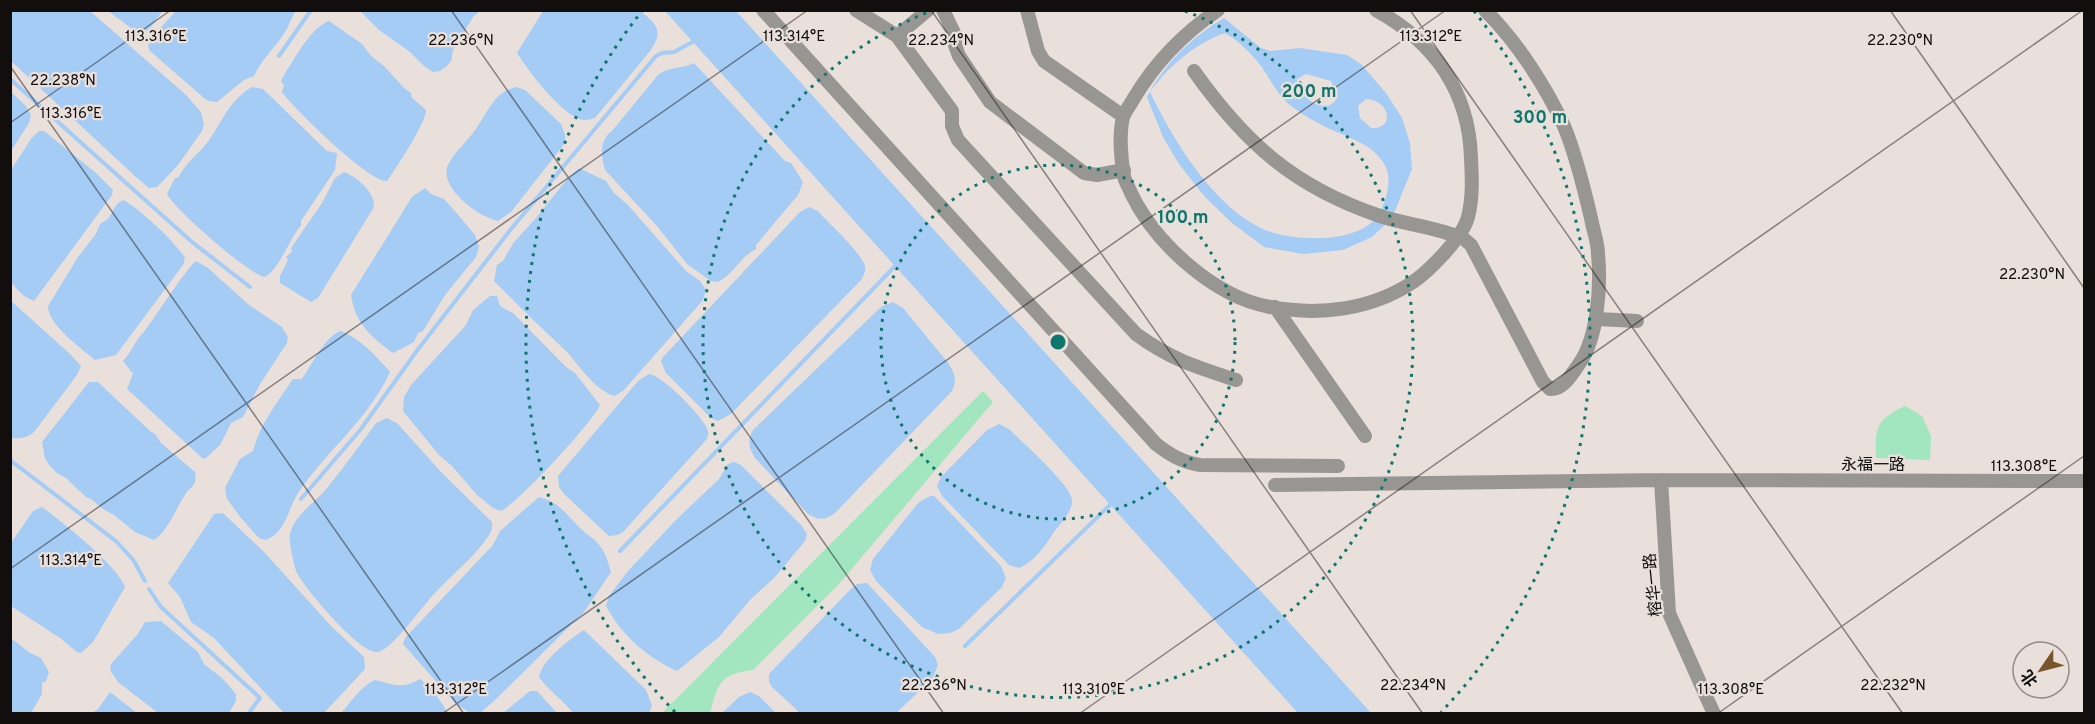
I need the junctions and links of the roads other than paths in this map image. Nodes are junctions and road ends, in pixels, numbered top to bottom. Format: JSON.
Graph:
{"nodes":[{"id":1,"x":763,"y":10,"type":"edge"},
{"id":2,"x":856,"y":10,"type":"edge"},
{"id":3,"x":928,"y":10,"type":"edge"},
{"id":4,"x":943,"y":10,"type":"edge"},
{"id":5,"x":1027,"y":10,"type":"edge"},
{"id":6,"x":1218,"y":10,"type":"edge"},
{"id":7,"x":1376,"y":10,"type":"edge"},
{"id":8,"x":1485,"y":10,"type":"edge"},
{"id":9,"x":897,"y":36,"type":"junction"},
{"id":10,"x":1194,"y":71,"type":"dead end"},
{"id":11,"x":1123,"y":116,"type":"junction"},
{"id":12,"x":1124,"y":170,"type":"junction"},
{"id":13,"x":1457,"y":236,"type":"junction"},
{"id":14,"x":1275,"y":308,"type":"junction"},
{"id":15,"x":1597,"y":319,"type":"junction"},
{"id":16,"x":1637,"y":321,"type":"dead end"},
{"id":17,"x":1236,"y":380,"type":"dead end"},
{"id":18,"x":1365,"y":436,"type":"dead end"},
{"id":19,"x":1338,"y":466,"type":"dead end"},
{"id":20,"x":1660,"y":480,"type":"junction"},
{"id":21,"x":2085,"y":481,"type":"edge"},
{"id":22,"x":1275,"y":485,"type":"dead end"},
{"id":23,"x":1714,"y":714,"type":"edge"}],
"edges":[{"from":1,"to":19,"type":"street"},
{"from":2,"to":9,"type":"street"},
{"from":3,"to":9,"type":"street"},
{"from":4,"to":12,"type":"street"},
{"from":5,"to":11,"type":"street"},
{"from":6,"to":11,"type":"street"},
{"from":7,"to":13,"type":"street"},
{"from":8,"to":15,"type":"street"},
{"from":9,"to":17,"type":"street"},
{"from":10,"to":13,"type":"street"},
{"from":11,"to":12,"type":"street"},
{"from":12,"to":14,"type":"street"},
{"from":13,"to":14,"type":"street"},
{"from":13,"to":15,"type":"street"},
{"from":14,"to":18,"type":"street"},
{"from":15,"to":16,"type":"street"},
{"from":20,"to":21,"type":"street","name":"永福一路"},
{"from":20,"to":22,"type":"street","name":"永福一路"},
{"from":20,"to":23,"type":"street","name":"榕华一路"}]}
